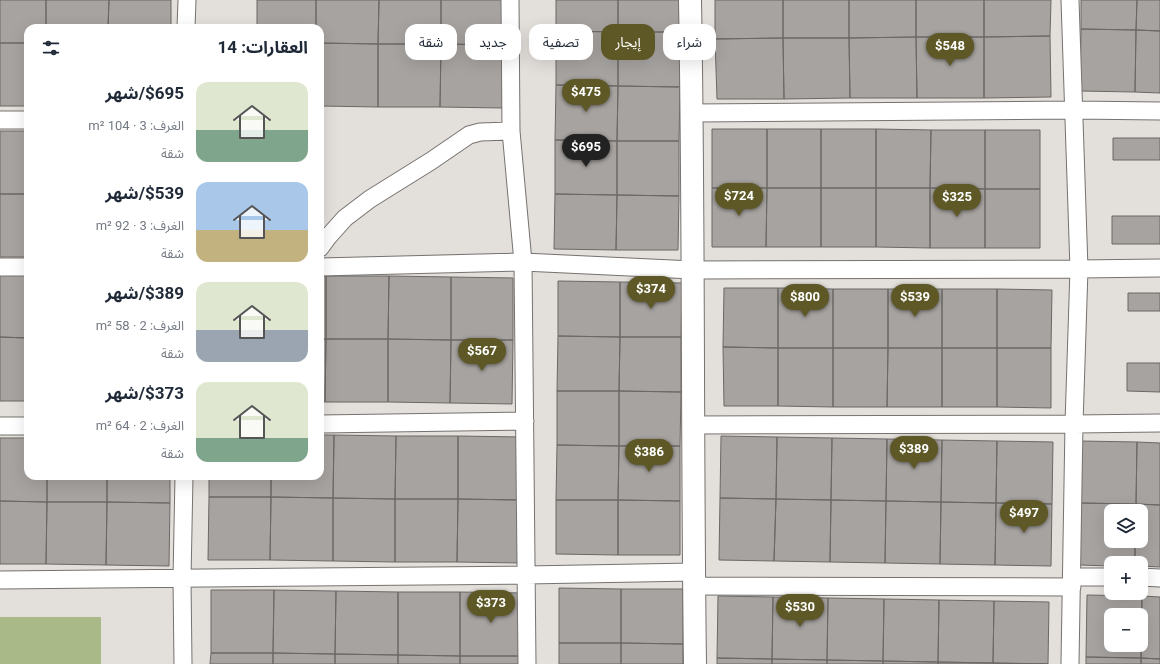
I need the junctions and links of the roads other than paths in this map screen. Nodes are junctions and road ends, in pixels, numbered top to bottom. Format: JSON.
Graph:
{"nodes":[{"id":1,"x":187,"y":0,"type":"edge"},
{"id":2,"x":510,"y":0,"type":"edge"},
{"id":3,"x":690,"y":0,"type":"edge"},
{"id":4,"x":1070,"y":0,"type":"edge"},
{"id":5,"x":186,"y":24,"type":"edge"},
{"id":6,"x":1074,"y":110,"type":"junction"},
{"id":7,"x":1160,"y":110,"type":"edge"},
{"id":8,"x":692,"y":113,"type":"junction"},
{"id":9,"x":0,"y":120,"type":"edge"},
{"id":10,"x":24,"y":120,"type":"edge"},
{"id":11,"x":511,"y":131,"type":"junction"},
{"id":12,"x":324,"y":242,"type":"edge"},
{"id":13,"x":522,"y":262,"type":"junction"},
{"id":14,"x":0,"y":267,"type":"edge"},
{"id":15,"x":24,"y":267,"type":"edge"},
{"id":16,"x":324,"y":267,"type":"edge"},
{"id":17,"x":1160,"y":268,"type":"edge"},
{"id":18,"x":1079,"y":269,"type":"junction"},
{"id":19,"x":693,"y":270,"type":"junction"},
{"id":20,"x":525,"y":421,"type":"junction"},
{"id":21,"x":1160,"y":423,"type":"edge"},
{"id":22,"x":324,"y":424,"type":"edge"},
{"id":23,"x":1074,"y":424,"type":"junction"},
{"id":24,"x":693,"y":425,"type":"junction"},
{"id":25,"x":0,"y":426,"type":"edge"},
{"id":26,"x":24,"y":426,"type":"edge"},
{"id":27,"x":184,"y":480,"type":"edge"},
{"id":28,"x":526,"y":575,"type":"junction"},
{"id":29,"x":1148,"y":577,"type":"edge"},
{"id":30,"x":1104,"y":578,"type":"edge"},
{"id":31,"x":1160,"y":578,"type":"edge"},
{"id":32,"x":182,"y":579,"type":"junction"},
{"id":33,"x":694,"y":579,"type":"junction"},
{"id":34,"x":0,"y":580,"type":"edge"},
{"id":35,"x":1072,"y":582,"type":"junction"},
{"id":36,"x":184,"y":664,"type":"edge"},
{"id":37,"x":527,"y":664,"type":"edge"},
{"id":38,"x":695,"y":664,"type":"edge"},
{"id":39,"x":1070,"y":664,"type":"edge"}],
"edges":[{"from":1,"to":5,"type":"street"},
{"from":2,"to":11,"type":"street"},
{"from":3,"to":8,"type":"street"},
{"from":4,"to":6,"type":"street"},
{"from":6,"to":7,"type":"street"},
{"from":6,"to":8,"type":"street"},
{"from":6,"to":18,"type":"street"},
{"from":8,"to":19,"type":"street"},
{"from":9,"to":10,"type":"street"},
{"from":11,"to":12,"type":"street"},
{"from":11,"to":13,"type":"street"},
{"from":13,"to":16,"type":"street"},
{"from":13,"to":19,"type":"street"},
{"from":13,"to":20,"type":"street"},
{"from":14,"to":15,"type":"street"},
{"from":17,"to":18,"type":"street"},
{"from":18,"to":19,"type":"street"},
{"from":18,"to":23,"type":"street"},
{"from":19,"to":24,"type":"street"},
{"from":20,"to":22,"type":"street"},
{"from":20,"to":28,"type":"street"},
{"from":21,"to":23,"type":"street"},
{"from":23,"to":24,"type":"street"},
{"from":23,"to":35,"type":"street"},
{"from":24,"to":33,"type":"street"},
{"from":25,"to":26,"type":"street"},
{"from":27,"to":32,"type":"street"},
{"from":28,"to":32,"type":"street"},
{"from":28,"to":33,"type":"street"},
{"from":28,"to":37,"type":"street"},
{"from":29,"to":31,"type":"street"},
{"from":30,"to":35,"type":"street"},
{"from":32,"to":34,"type":"street"},
{"from":32,"to":36,"type":"street"},
{"from":33,"to":35,"type":"street"},
{"from":33,"to":38,"type":"street"},
{"from":35,"to":39,"type":"street"}]}
